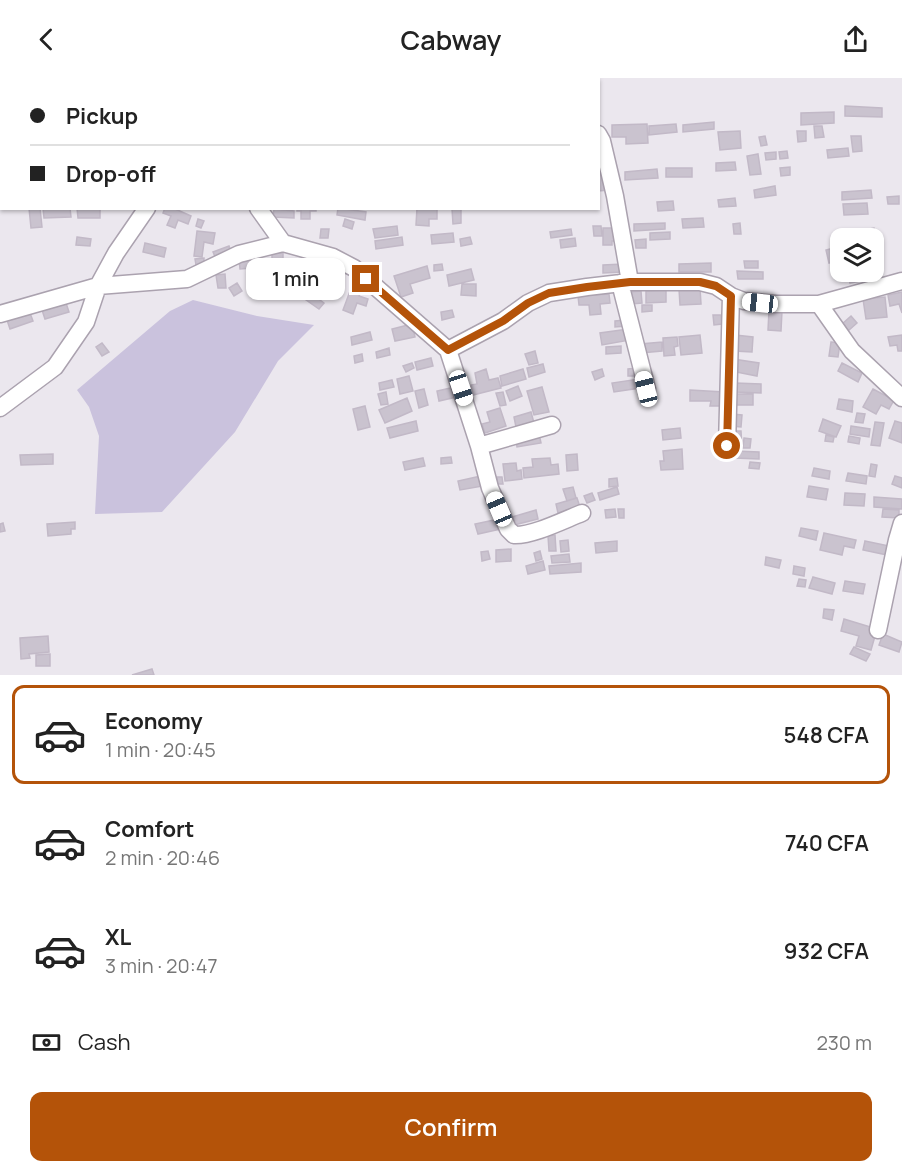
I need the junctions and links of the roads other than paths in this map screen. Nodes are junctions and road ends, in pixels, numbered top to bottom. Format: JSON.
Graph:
{"nodes":[{"id":1,"x":600,"y":138,"type":"edge"},
{"id":2,"x":146,"y":210,"type":"edge"},
{"id":3,"x":259,"y":210,"type":"edge"},
{"id":4,"x":283,"y":243,"type":"junction"},
{"id":5,"x":902,"y":281,"type":"edge"},
{"id":6,"x":625,"y":283,"type":"junction"},
{"id":7,"x":98,"y":286,"type":"junction"},
{"id":8,"x":731,"y":296,"type":"junction"},
{"id":9,"x":819,"y":304,"type":"junction"},
{"id":10,"x":0,"y":315,"type":"edge"},
{"id":11,"x":448,"y":350,"type":"junction"},
{"id":12,"x":646,"y":389,"type":"dead end"},
{"id":13,"x":902,"y":398,"type":"edge"},
{"id":14,"x":0,"y":408,"type":"edge"},
{"id":15,"x":552,"y":425,"type":"dead end"},
{"id":16,"x":479,"y":446,"type":"junction"},
{"id":17,"x":727,"y":446,"type":"dead end"},
{"id":18,"x":582,"y":513,"type":"dead end"},
{"id":19,"x":902,"y":523,"type":"edge"},
{"id":20,"x":894,"y":593,"type":"edge"},
{"id":21,"x":878,"y":630,"type":"dead end"}],
"edges":[{"from":1,"to":6,"type":"street"},
{"from":2,"to":7,"type":"street"},
{"from":3,"to":4,"type":"street"},
{"from":4,"to":7,"type":"street"},
{"from":4,"to":11,"type":"street"},
{"from":5,"to":9,"type":"street"},
{"from":6,"to":8,"type":"street"},
{"from":6,"to":11,"type":"street"},
{"from":6,"to":12,"type":"street"},
{"from":7,"to":10,"type":"street"},
{"from":7,"to":14,"type":"street"},
{"from":8,"to":9,"type":"street"},
{"from":8,"to":17,"type":"street"},
{"from":9,"to":13,"type":"street"},
{"from":11,"to":16,"type":"street"},
{"from":15,"to":16,"type":"street"},
{"from":16,"to":18,"type":"street"},
{"from":19,"to":20,"type":"street"},
{"from":20,"to":21,"type":"street"}]}
